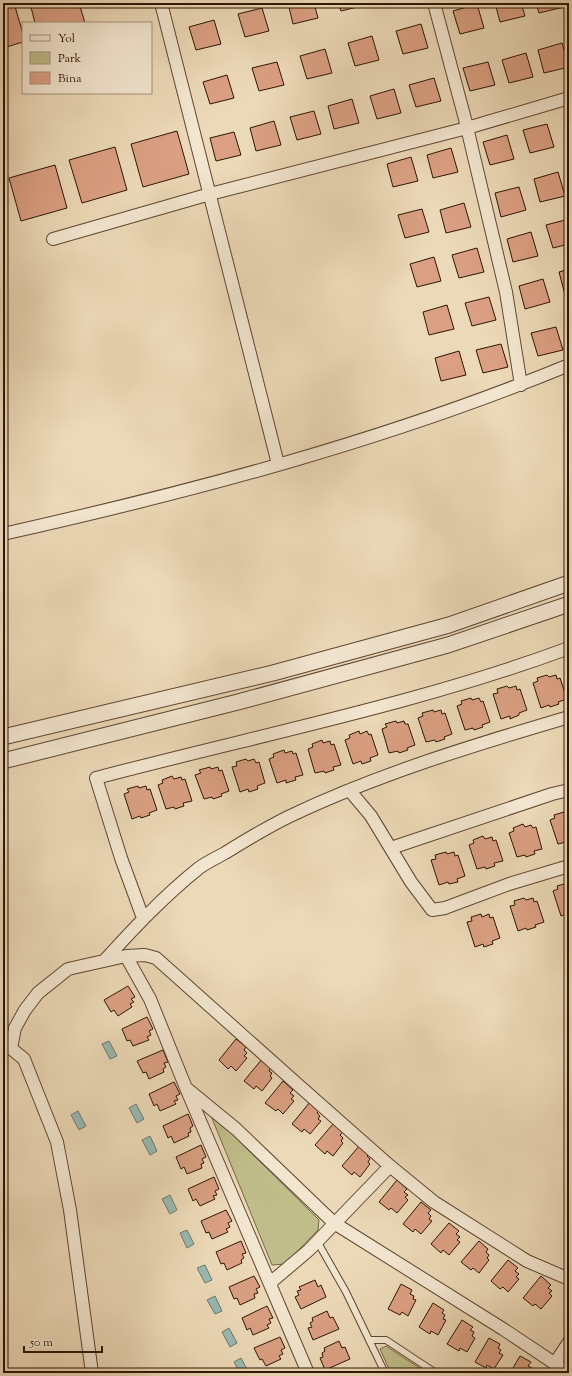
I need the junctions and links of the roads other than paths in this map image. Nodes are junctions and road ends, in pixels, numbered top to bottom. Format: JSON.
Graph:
{"nodes":[{"id":1,"x":161,"y":3,"type":"edge"},
{"id":2,"x":434,"y":3,"type":"edge"},
{"id":3,"x":569,"y":98,"type":"edge"},
{"id":4,"x":467,"y":128,"type":"junction"},
{"id":5,"x":210,"y":194,"type":"junction"},
{"id":6,"x":53,"y":238,"type":"dead end"},
{"id":7,"x":569,"y":365,"type":"edge"},
{"id":8,"x":521,"y":384,"type":"junction"},
{"id":9,"x":278,"y":464,"type":"junction"},
{"id":10,"x":3,"y":534,"type":"edge"},
{"id":11,"x":569,"y":583,"type":"edge"},
{"id":12,"x":569,"y":604,"type":"edge"},
{"id":13,"x":569,"y":648,"type":"edge"},
{"id":14,"x":569,"y":717,"type":"edge"},
{"id":15,"x":3,"y":737,"type":"edge"},
{"id":16,"x":3,"y":761,"type":"edge"},
{"id":17,"x":350,"y":790,"type":"junction"},
{"id":18,"x":569,"y":790,"type":"edge"},
{"id":19,"x":391,"y":848,"type":"junction"},
{"id":20,"x":569,"y":866,"type":"edge"},
{"id":21,"x":143,"y":918,"type":"junction"},
{"id":22,"x":126,"y":956,"type":"junction"},
{"id":23,"x":104,"y":961,"type":"junction"},
{"id":24,"x":7,"y":1045,"type":"edge"},
{"id":25,"x":186,"y":1088,"type":"junction"},
{"id":26,"x":390,"y":1166,"type":"junction"},
{"id":27,"x":334,"y":1223,"type":"junction"},
{"id":28,"x":317,"y":1240,"type":"junction"},
{"id":29,"x":569,"y":1279,"type":"edge"},
{"id":30,"x":270,"y":1283,"type":"junction"},
{"id":31,"x":369,"y":1340,"type":"junction"},
{"id":32,"x":569,"y":1342,"type":"edge"},
{"id":33,"x":555,"y":1363,"type":"junction"},
{"id":34,"x":92,"y":1373,"type":"edge"},
{"id":35,"x":308,"y":1373,"type":"edge"},
{"id":36,"x":385,"y":1373,"type":"edge"},
{"id":37,"x":436,"y":1373,"type":"edge"},
{"id":38,"x":569,"y":1373,"type":"edge"}],
"edges":[{"from":1,"to":5,"type":"street"},
{"from":2,"to":4,"type":"street"},
{"from":3,"to":4,"type":"street"},
{"from":4,"to":5,"type":"street"},
{"from":4,"to":8,"type":"street"},
{"from":5,"to":6,"type":"street"},
{"from":5,"to":9,"type":"street"},
{"from":7,"to":8,"type":"street"},
{"from":8,"to":9,"type":"street"},
{"from":9,"to":10,"type":"street"},
{"from":11,"to":15,"type":"street"},
{"from":12,"to":16,"type":"street"},
{"from":13,"to":21,"type":"street"},
{"from":14,"to":17,"type":"street"},
{"from":17,"to":19,"type":"street"},
{"from":17,"to":21,"type":"street"},
{"from":18,"to":19,"type":"street"},
{"from":19,"to":20,"type":"street"},
{"from":21,"to":23,"type":"street"},
{"from":22,"to":23,"type":"street"},
{"from":22,"to":25,"type":"street"},
{"from":22,"to":26,"type":"street"},
{"from":23,"to":24,"type":"street"},
{"from":24,"to":34,"type":"street"},
{"from":25,"to":27,"type":"street"},
{"from":25,"to":30,"type":"street"},
{"from":26,"to":27,"type":"street"},
{"from":26,"to":29,"type":"street"},
{"from":27,"to":28,"type":"street"},
{"from":27,"to":33,"type":"street"},
{"from":28,"to":30,"type":"street"},
{"from":28,"to":31,"type":"lane"},
{"from":30,"to":35,"type":"street"},
{"from":31,"to":36,"type":"lane"},
{"from":31,"to":37,"type":"lane"},
{"from":32,"to":33,"type":"street"},
{"from":33,"to":38,"type":"street"}]}
